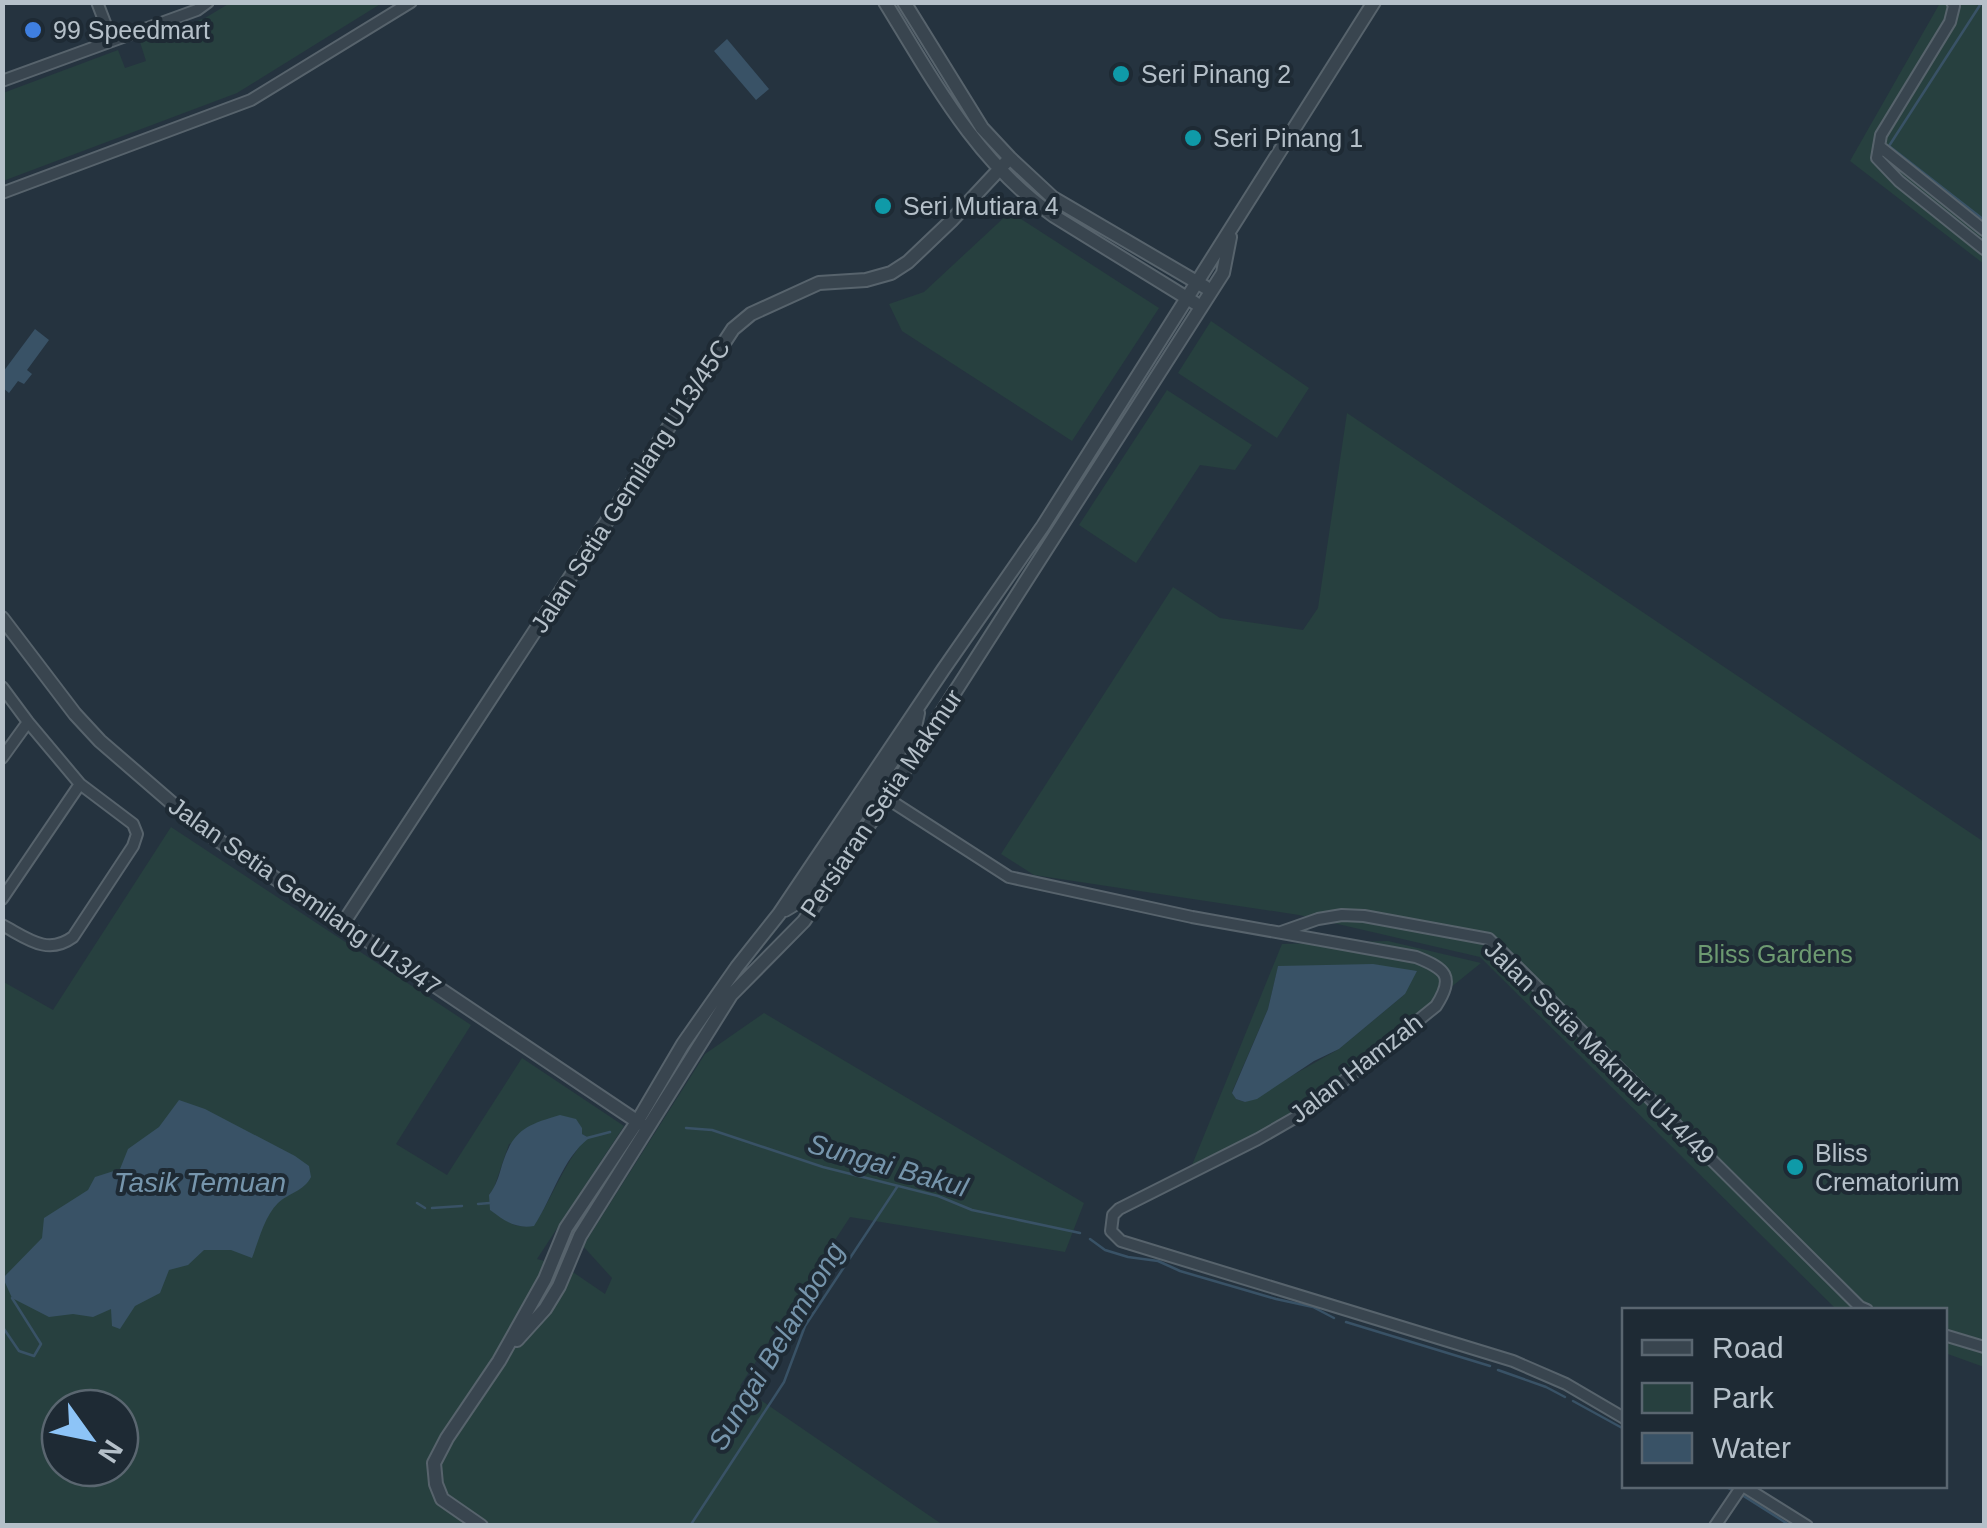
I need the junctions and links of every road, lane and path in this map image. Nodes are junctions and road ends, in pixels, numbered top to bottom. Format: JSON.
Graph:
{"nodes":[{"id":1,"x":97,"y":2,"type":"edge"},
{"id":2,"x":208,"y":2,"type":"edge"},
{"id":3,"x":412,"y":2,"type":"edge"},
{"id":4,"x":885,"y":2,"type":"edge"},
{"id":5,"x":904,"y":2,"type":"edge"},
{"id":6,"x":1374,"y":2,"type":"edge"},
{"id":7,"x":1952,"y":2,"type":"edge"},
{"id":8,"x":112,"y":41,"type":"junction"},
{"id":9,"x":2,"y":82,"type":"edge"},
{"id":10,"x":1879,"y":146,"type":"junction"},
{"id":11,"x":986,"y":154,"type":"junction"},
{"id":12,"x":1010,"y":158,"type":"junction"},
{"id":13,"x":1000,"y":170,"type":"junction"},
{"id":14,"x":984,"y":186,"type":"junction"},
{"id":15,"x":2,"y":193,"type":"edge"},
{"id":16,"x":1026,"y":194,"type":"junction"},
{"id":17,"x":1232,"y":226,"type":"junction"},
{"id":18,"x":1984,"y":230,"type":"edge"},
{"id":19,"x":1984,"y":249,"type":"edge"},
{"id":20,"x":1198,"y":283,"type":"junction"},
{"id":21,"x":1211,"y":291,"type":"junction"},
{"id":22,"x":1188,"y":299,"type":"junction"},
{"id":23,"x":1201,"y":307,"type":"junction"},
{"id":24,"x":2,"y":618,"type":"edge"},
{"id":25,"x":2,"y":687,"type":"edge"},
{"id":26,"x":919,"y":705,"type":"junction"},
{"id":27,"x":28,"y":722,"type":"junction"},
{"id":28,"x":2,"y":758,"type":"edge"},
{"id":29,"x":80,"y":784,"type":"junction"},
{"id":30,"x":874,"y":790,"type":"junction"},
{"id":31,"x":886,"y":798,"type":"junction"},
{"id":32,"x":2,"y":898,"type":"edge"},
{"id":33,"x":779,"y":914,"type":"junction"},
{"id":34,"x":2,"y":925,"type":"edge"},
{"id":35,"x":342,"y":925,"type":"junction"},
{"id":36,"x":1280,"y":932,"type":"junction"},
{"id":37,"x":643,"y":1125,"type":"junction"},
{"id":38,"x":1864,"y":1308,"type":"edge"},
{"id":39,"x":1947,"y":1336,"type":"edge"},
{"id":40,"x":1984,"y":1348,"type":"edge"},
{"id":41,"x":1622,"y":1417,"type":"edge"},
{"id":42,"x":1741,"y":1488,"type":"edge"},
{"id":43,"x":1745,"y":1488,"type":"edge"},
{"id":44,"x":481,"y":1526,"type":"edge"},
{"id":45,"x":1716,"y":1526,"type":"edge"},
{"id":46,"x":1807,"y":1526,"type":"edge"}],
"edges":[{"from":1,"to":8,"type":"street"},
{"from":2,"to":8,"type":"street"},
{"from":3,"to":15,"type":"street"},
{"from":4,"to":11,"type":"street"},
{"from":5,"to":12,"type":"street"},
{"from":6,"to":17,"type":"street","name":"Persiaran Setia Makmur"},
{"from":7,"to":10,"type":"street"},
{"from":8,"to":9,"type":"street"},
{"from":10,"to":18,"type":"street"},
{"from":10,"to":19,"type":"street"},
{"from":11,"to":13,"type":"street"},
{"from":11,"to":14,"type":"street"},
{"from":12,"to":13,"type":"street","name":"Jalan Setia Gemilang U13/45C"},
{"from":12,"to":20,"type":"street"},
{"from":13,"to":14,"type":"street","name":"Jalan Setia Gemilang U13/45C"},
{"from":13,"to":16,"type":"street"},
{"from":14,"to":16,"type":"street"},
{"from":14,"to":35,"type":"street","name":"Jalan Setia Gemilang U13/45C"},
{"from":16,"to":22,"type":"street"},
{"from":17,"to":20,"type":"street","name":"Persiaran Setia Makmur"},
{"from":17,"to":21,"type":"street","name":"Persiaran Setia Makmur"},
{"from":20,"to":21,"type":"street"},
{"from":20,"to":22,"type":"street","name":"Persiaran Setia Makmur"},
{"from":21,"to":23,"type":"street","name":"Persiaran Setia Makmur"},
{"from":22,"to":23,"type":"street"},
{"from":22,"to":26,"type":"street","name":"Persiaran Setia Makmur"},
{"from":23,"to":31,"type":"street","name":"Persiaran Setia Makmur"},
{"from":24,"to":35,"type":"street","name":"Jalan Setia Gemilang U13/47"},
{"from":25,"to":27,"type":"street"},
{"from":26,"to":30,"type":"street"},
{"from":26,"to":33,"type":"street","name":"Persiaran Setia Makmur"},
{"from":27,"to":28,"type":"street"},
{"from":27,"to":29,"type":"street"},
{"from":29,"to":32,"type":"street"},
{"from":29,"to":34,"type":"street"},
{"from":30,"to":31,"type":"street","name":"Jalan Hamzah"},
{"from":30,"to":33,"type":"street"},
{"from":31,"to":36,"type":"street","name":"Jalan Hamzah"},
{"from":31,"to":37,"type":"street","name":"Persiaran Setia Makmur"},
{"from":33,"to":37,"type":"street","name":"Persiaran Setia Makmur"},
{"from":35,"to":37,"type":"street","name":"Jalan Setia Gemilang U13/47"},
{"from":36,"to":38,"type":"street","name":"Jalan Setia Makmur U14/49"},
{"from":36,"to":41,"type":"street","name":"Jalan Hamzah"},
{"from":37,"to":44,"type":"street","name":"Persiaran Setia Makmur"},
{"from":39,"to":40,"type":"street"},
{"from":42,"to":45,"type":"street"},
{"from":43,"to":46,"type":"street"}]}
